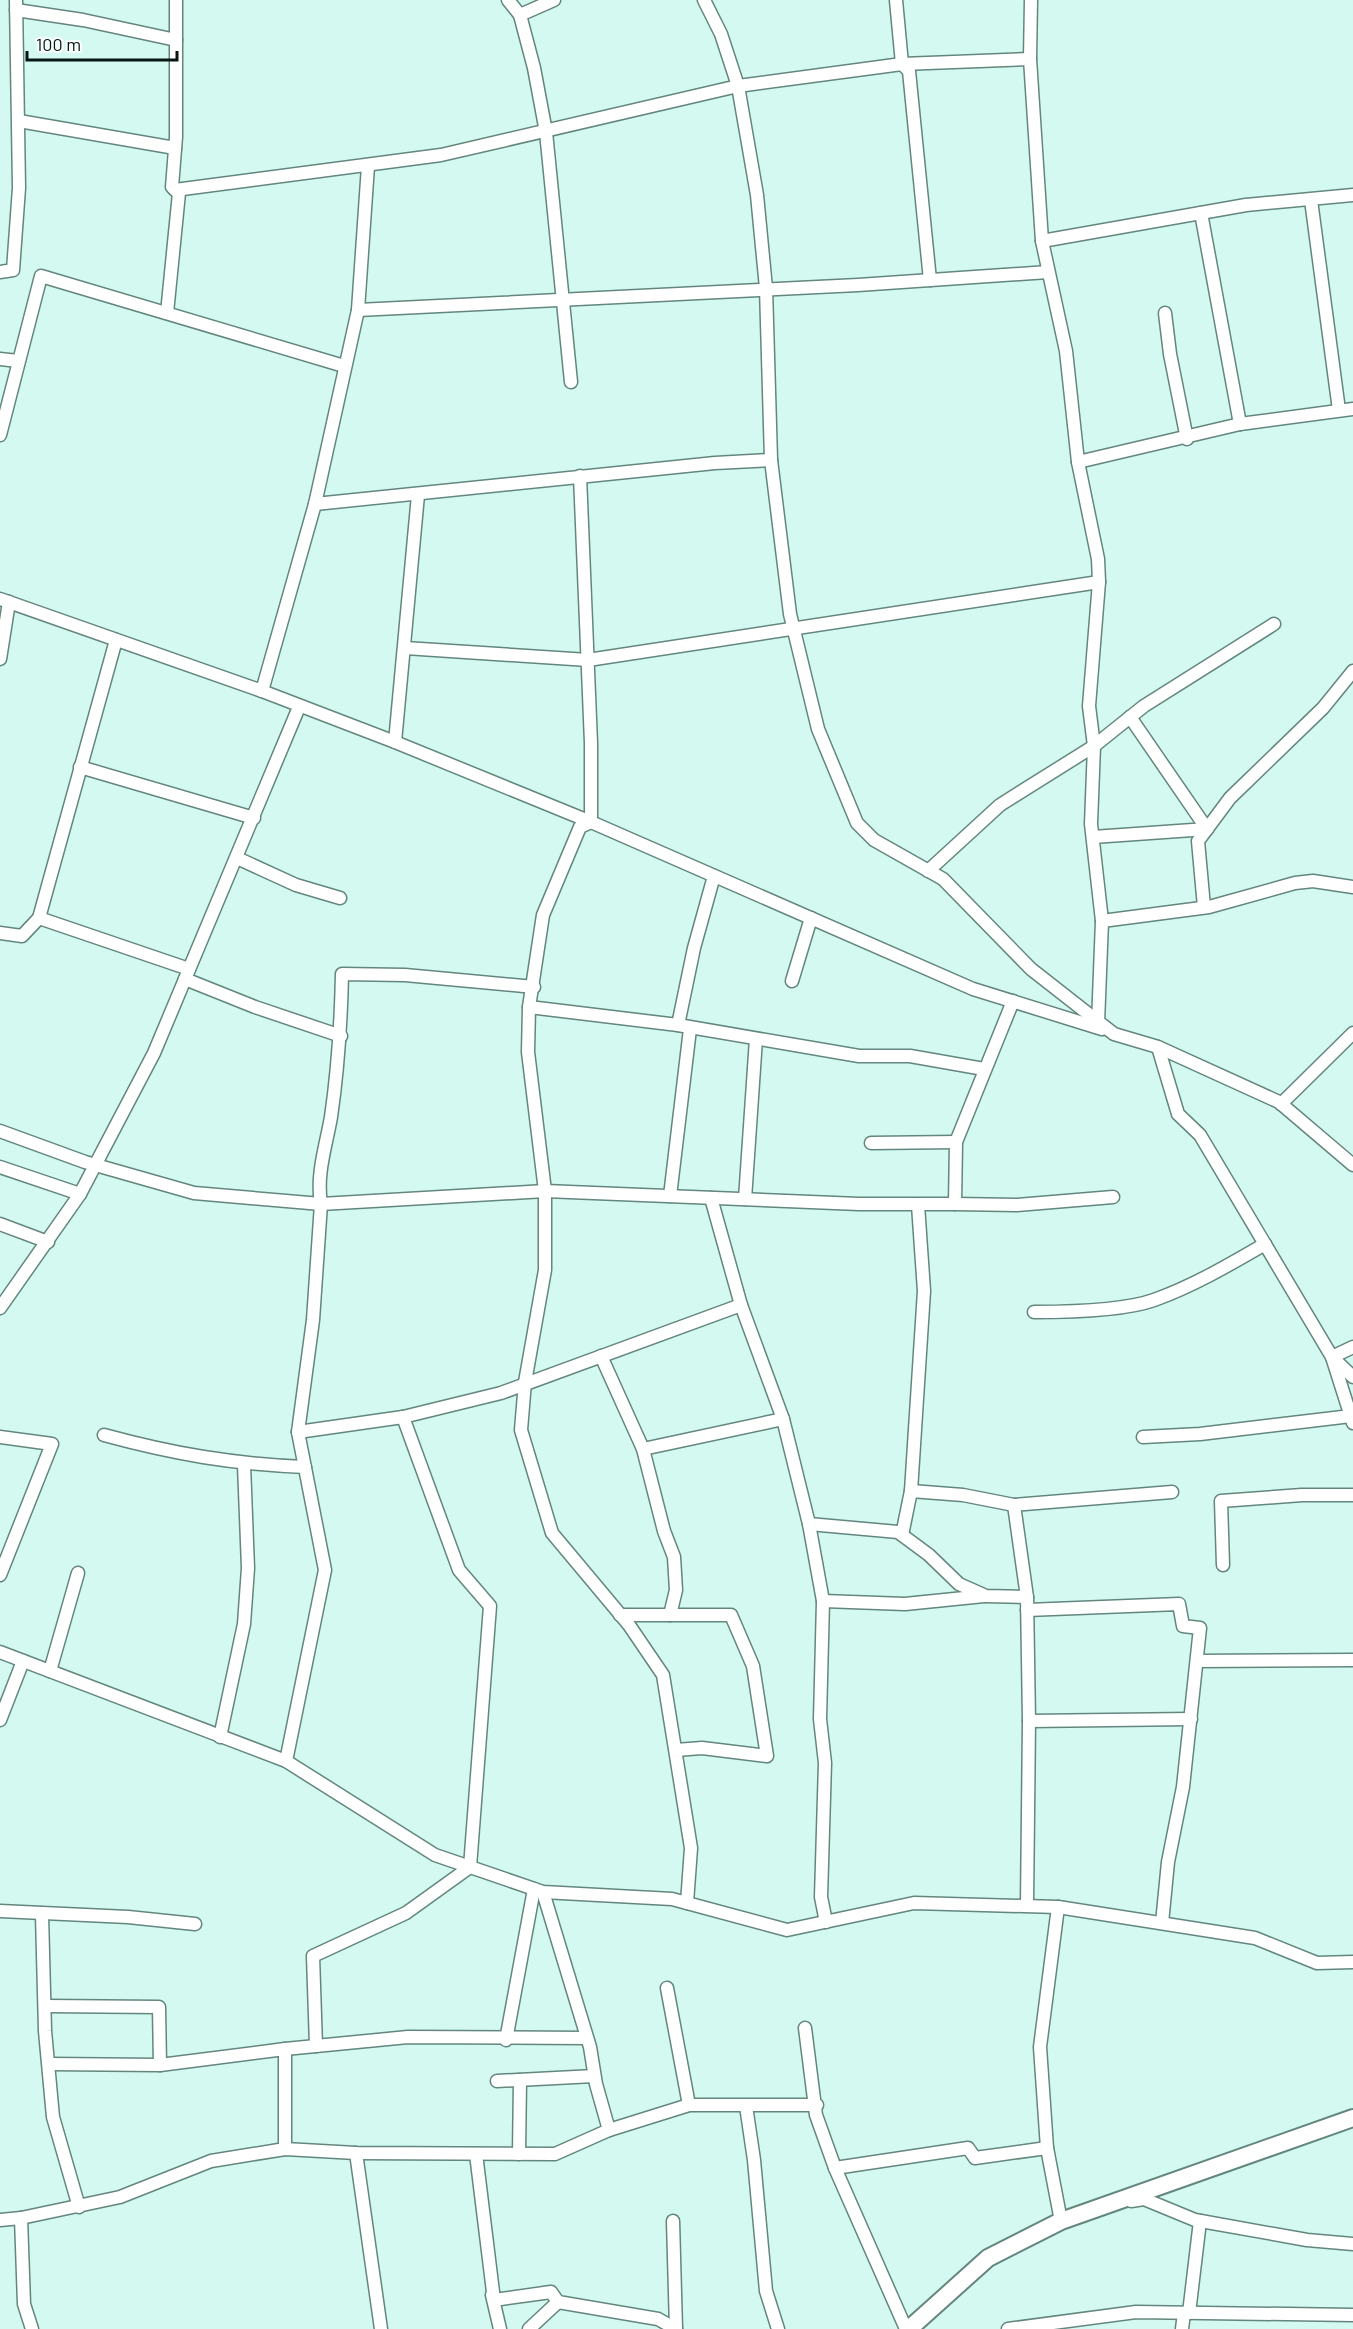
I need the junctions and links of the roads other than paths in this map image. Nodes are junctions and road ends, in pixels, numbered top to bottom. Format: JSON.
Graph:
{"nodes":[{"id":1,"x":176,"y":0,"type":"edge"},
{"id":2,"x":508,"y":0,"type":"edge"},
{"id":3,"x":554,"y":0,"type":"edge"},
{"id":4,"x":704,"y":0,"type":"edge"},
{"id":5,"x":896,"y":0,"type":"edge"},
{"id":6,"x":1031,"y":0,"type":"edge"},
{"id":7,"x":16,"y":5,"type":"edge"},
{"id":8,"x":520,"y":15,"type":"junction"},
{"id":9,"x":176,"y":40,"type":"junction"},
{"id":10,"x":1030,"y":59,"type":"junction"},
{"id":11,"x":902,"y":64,"type":"junction"},
{"id":12,"x":738,"y":86,"type":"junction"},
{"id":13,"x":19,"y":121,"type":"junction"},
{"id":14,"x":546,"y":132,"type":"junction"},
{"id":15,"x":175,"y":148,"type":"junction"},
{"id":16,"x":368,"y":166,"type":"junction"},
{"id":17,"x":175,"y":190,"type":"junction"},
{"id":18,"x":1353,"y":195,"type":"edge"},
{"id":19,"x":1311,"y":200,"type":"junction"},
{"id":20,"x":1200,"y":213,"type":"junction"},
{"id":21,"x":1042,"y":240,"type":"junction"},
{"id":22,"x":0,"y":272,"type":"edge"},
{"id":23,"x":1048,"y":272,"type":"junction"},
{"id":24,"x":930,"y":280,"type":"junction"},
{"id":25,"x":766,"y":288,"type":"junction"},
{"id":26,"x":564,"y":298,"type":"junction"},
{"id":27,"x":358,"y":310,"type":"junction"},
{"id":28,"x":167,"y":313,"type":"junction"},
{"id":29,"x":1165,"y":313,"type":"dead end"},
{"id":30,"x":0,"y":359,"type":"edge"},
{"id":31,"x":18,"y":361,"type":"junction"},
{"id":32,"x":344,"y":366,"type":"junction"},
{"id":33,"x":571,"y":382,"type":"dead end"},
{"id":34,"x":1353,"y":409,"type":"edge"},
{"id":35,"x":1339,"y":410,"type":"junction"},
{"id":36,"x":1240,"y":424,"type":"junction"},
{"id":37,"x":0,"y":435,"type":"edge"},
{"id":38,"x":1187,"y":439,"type":"junction"},
{"id":39,"x":771,"y":460,"type":"junction"},
{"id":40,"x":1078,"y":462,"type":"junction"},
{"id":41,"x":580,"y":476,"type":"junction"},
{"id":42,"x":418,"y":495,"type":"junction"},
{"id":43,"x":315,"y":504,"type":"junction"},
{"id":44,"x":1099,"y":582,"type":"junction"},
{"id":45,"x":4,"y":600,"type":"edge"},
{"id":46,"x":1274,"y":624,"type":"dead end"},
{"id":47,"x":794,"y":628,"type":"junction"},
{"id":48,"x":116,"y":640,"type":"junction"},
{"id":49,"x":405,"y":648,"type":"junction"},
{"id":50,"x":0,"y":659,"type":"edge"},
{"id":51,"x":588,"y":660,"type":"junction"},
{"id":52,"x":1353,"y":671,"type":"edge"},
{"id":53,"x":262,"y":691,"type":"junction"},
{"id":54,"x":299,"y":707,"type":"junction"},
{"id":55,"x":1130,"y":717,"type":"junction"},
{"id":56,"x":395,"y":742,"type":"junction"},
{"id":57,"x":1094,"y":746,"type":"junction"},
{"id":58,"x":80,"y":767,"type":"junction"},
{"id":59,"x":254,"y":818,"type":"junction"},
{"id":60,"x":591,"y":822,"type":"junction"},
{"id":61,"x":1207,"y":829,"type":"junction"},
{"id":62,"x":1093,"y":837,"type":"junction"},
{"id":63,"x":237,"y":858,"type":"junction"},
{"id":64,"x":928,"y":871,"type":"junction"},
{"id":65,"x":714,"y":876,"type":"junction"},
{"id":66,"x":1353,"y":887,"type":"edge"},
{"id":67,"x":340,"y":898,"type":"dead end"},
{"id":68,"x":1204,"y":907,"type":"junction"},
{"id":69,"x":39,"y":918,"type":"junction"},
{"id":70,"x":811,"y":918,"type":"junction"},
{"id":71,"x":1101,"y":921,"type":"junction"},
{"id":72,"x":0,"y":933,"type":"edge"},
{"id":73,"x":188,"y":974,"type":"junction"},
{"id":74,"x":792,"y":981,"type":"dead end"},
{"id":75,"x":534,"y":987,"type":"junction"},
{"id":76,"x":1013,"y":1001,"type":"junction"},
{"id":77,"x":530,"y":1007,"type":"junction"},
{"id":78,"x":1098,"y":1023,"type":"junction"},
{"id":79,"x":678,"y":1025,"type":"junction"},
{"id":80,"x":690,"y":1029,"type":"junction"},
{"id":81,"x":1114,"y":1034,"type":"junction"},
{"id":82,"x":1353,"y":1034,"type":"edge"},
{"id":83,"x":341,"y":1036,"type":"junction"},
{"id":84,"x":756,"y":1039,"type":"junction"},
{"id":85,"x":1158,"y":1047,"type":"junction"},
{"id":86,"x":984,"y":1069,"type":"junction"},
{"id":87,"x":1281,"y":1104,"type":"junction"},
{"id":88,"x":0,"y":1131,"type":"edge"},
{"id":89,"x":956,"y":1142,"type":"junction"},
{"id":90,"x":871,"y":1143,"type":"dead end"},
{"id":91,"x":96,"y":1165,"type":"junction"},
{"id":92,"x":1353,"y":1165,"type":"edge"},
{"id":93,"x":0,"y":1167,"type":"edge"},
{"id":94,"x":545,"y":1191,"type":"junction"},
{"id":95,"x":80,"y":1194,"type":"junction"},
{"id":96,"x":670,"y":1196,"type":"junction"},
{"id":97,"x":1113,"y":1197,"type":"dead end"},
{"id":98,"x":711,"y":1198,"type":"junction"},
{"id":99,"x":745,"y":1199,"type":"junction"},
{"id":100,"x":321,"y":1204,"type":"junction"},
{"id":101,"x":956,"y":1204,"type":"junction"},
{"id":102,"x":918,"y":1205,"type":"junction"},
{"id":103,"x":0,"y":1224,"type":"edge"},
{"id":104,"x":48,"y":1242,"type":"junction"},
{"id":105,"x":1265,"y":1244,"type":"junction"},
{"id":106,"x":741,"y":1305,"type":"junction"},
{"id":107,"x":0,"y":1307,"type":"edge"},
{"id":108,"x":1035,"y":1312,"type":"dead end"},
{"id":109,"x":1353,"y":1347,"type":"edge"},
{"id":110,"x":601,"y":1356,"type":"junction"},
{"id":111,"x":1332,"y":1357,"type":"junction"},
{"id":112,"x":1353,"y":1377,"type":"edge"},
{"id":113,"x":525,"y":1382,"type":"junction"},
{"id":114,"x":403,"y":1417,"type":"junction"},
{"id":115,"x":783,"y":1419,"type":"junction"},
{"id":116,"x":1352,"y":1419,"type":"edge"},
{"id":117,"x":298,"y":1432,"type":"junction"},
{"id":118,"x":104,"y":1435,"type":"dead end"},
{"id":119,"x":0,"y":1437,"type":"edge"},
{"id":120,"x":1143,"y":1437,"type":"dead end"},
{"id":121,"x":643,"y":1449,"type":"junction"},
{"id":122,"x":244,"y":1465,"type":"junction"},
{"id":123,"x":305,"y":1467,"type":"junction"},
{"id":124,"x":911,"y":1491,"type":"junction"},
{"id":125,"x":1172,"y":1492,"type":"dead end"},
{"id":126,"x":1353,"y":1495,"type":"edge"},
{"id":127,"x":1014,"y":1505,"type":"junction"},
{"id":128,"x":809,"y":1524,"type":"junction"},
{"id":129,"x":902,"y":1535,"type":"junction"},
{"id":130,"x":1223,"y":1565,"type":"dead end"},
{"id":131,"x":78,"y":1573,"type":"dead end"},
{"id":132,"x":0,"y":1575,"type":"edge"},
{"id":133,"x":986,"y":1596,"type":"junction"},
{"id":134,"x":1027,"y":1597,"type":"junction"},
{"id":135,"x":823,"y":1600,"type":"junction"},
{"id":136,"x":1027,"y":1610,"type":"junction"},
{"id":137,"x":620,"y":1615,"type":"junction"},
{"id":138,"x":670,"y":1615,"type":"junction"},
{"id":139,"x":0,"y":1652,"type":"edge"},
{"id":140,"x":1353,"y":1660,"type":"edge"},
{"id":141,"x":23,"y":1661,"type":"junction"},
{"id":142,"x":1197,"y":1661,"type":"junction"},
{"id":143,"x":50,"y":1671,"type":"junction"},
{"id":144,"x":1191,"y":1719,"type":"junction"},
{"id":145,"x":0,"y":1720,"type":"edge"},
{"id":146,"x":1029,"y":1721,"type":"junction"},
{"id":147,"x":220,"y":1737,"type":"junction"},
{"id":148,"x":676,"y":1750,"type":"junction"},
{"id":149,"x":286,"y":1761,"type":"junction"},
{"id":150,"x":470,"y":1867,"type":"junction"},
{"id":151,"x":538,"y":1891,"type":"junction"},
{"id":152,"x":687,"y":1903,"type":"junction"},
{"id":153,"x":1027,"y":1905,"type":"junction"},
{"id":154,"x":1058,"y":1907,"type":"junction"},
{"id":155,"x":0,"y":1911,"type":"edge"},
{"id":156,"x":42,"y":1915,"type":"junction"},
{"id":157,"x":826,"y":1922,"type":"junction"},
{"id":158,"x":1162,"y":1923,"type":"junction"},
{"id":159,"x":195,"y":1924,"type":"dead end"},
{"id":160,"x":1353,"y":1962,"type":"edge"},
{"id":161,"x":667,"y":1988,"type":"dead end"},
{"id":162,"x":47,"y":2006,"type":"junction"},
{"id":163,"x":805,"y":2028,"type":"dead end"},
{"id":164,"x":586,"y":2038,"type":"junction"},
{"id":165,"x":506,"y":2040,"type":"junction"},
{"id":166,"x":316,"y":2046,"type":"junction"},
{"id":167,"x":285,"y":2049,"type":"junction"},
{"id":168,"x":49,"y":2064,"type":"junction"},
{"id":169,"x":160,"y":2065,"type":"junction"},
{"id":170,"x":594,"y":2076,"type":"junction"},
{"id":171,"x":520,"y":2080,"type":"junction"},
{"id":172,"x":497,"y":2081,"type":"dead end"},
{"id":173,"x":689,"y":2105,"type":"junction"},
{"id":174,"x":817,"y":2105,"type":"junction"},
{"id":175,"x":746,"y":2106,"type":"junction"},
{"id":176,"x":1353,"y":2118,"type":"edge"},
{"id":177,"x":609,"y":2130,"type":"junction"},
{"id":178,"x":1047,"y":2148,"type":"junction"},
{"id":179,"x":285,"y":2149,"type":"junction"},
{"id":180,"x":356,"y":2153,"type":"junction"},
{"id":181,"x":476,"y":2154,"type":"junction"},
{"id":182,"x":519,"y":2154,"type":"junction"},
{"id":183,"x":835,"y":2168,"type":"junction"},
{"id":184,"x":79,"y":2207,"type":"junction"},
{"id":185,"x":1097,"y":2208,"type":"junction"},
{"id":186,"x":21,"y":2218,"type":"junction"},
{"id":187,"x":0,"y":2220,"type":"edge"},
{"id":188,"x":673,"y":2221,"type":"dead end"},
{"id":189,"x":1061,"y":2221,"type":"junction"},
{"id":190,"x":1200,"y":2221,"type":"junction"},
{"id":191,"x":1353,"y":2244,"type":"edge"},
{"id":192,"x":494,"y":2300,"type":"junction"},
{"id":193,"x":558,"y":2302,"type":"junction"},
{"id":194,"x":1187,"y":2313,"type":"junction"},
{"id":195,"x":1353,"y":2315,"type":"edge"},
{"id":196,"x":1057,"y":2325,"type":"edge"},
{"id":197,"x":913,"y":2328,"type":"edge"},
{"id":198,"x":32,"y":2329,"type":"edge"},
{"id":199,"x":381,"y":2329,"type":"edge"},
{"id":200,"x":500,"y":2329,"type":"edge"},
{"id":201,"x":529,"y":2329,"type":"edge"},
{"id":202,"x":676,"y":2329,"type":"edge"},
{"id":203,"x":778,"y":2329,"type":"edge"},
{"id":204,"x":1008,"y":2329,"type":"edge"},
{"id":205,"x":1182,"y":2329,"type":"edge"}],
"edges":[{"from":1,"to":9,"type":"street"},
{"from":2,"to":8,"type":"street"},
{"from":3,"to":8,"type":"street"},
{"from":4,"to":12,"type":"street"},
{"from":5,"to":11,"type":"street"},
{"from":6,"to":10,"type":"street"},
{"from":7,"to":9,"type":"street"},
{"from":7,"to":13,"type":"street"},
{"from":8,"to":14,"type":"street"},
{"from":9,"to":15,"type":"street"},
{"from":10,"to":11,"type":"street"},
{"from":10,"to":21,"type":"street"},
{"from":11,"to":12,"type":"street"},
{"from":11,"to":24,"type":"street"},
{"from":12,"to":14,"type":"street"},
{"from":12,"to":25,"type":"street"},
{"from":13,"to":15,"type":"street"},
{"from":13,"to":22,"type":"street"},
{"from":14,"to":16,"type":"street"},
{"from":14,"to":26,"type":"street"},
{"from":15,"to":17,"type":"street"},
{"from":16,"to":17,"type":"street"},
{"from":16,"to":27,"type":"street"},
{"from":17,"to":28,"type":"street"},
{"from":18,"to":19,"type":"street"},
{"from":19,"to":20,"type":"street"},
{"from":19,"to":35,"type":"street"},
{"from":20,"to":21,"type":"street"},
{"from":20,"to":36,"type":"street"},
{"from":21,"to":23,"type":"street"},
{"from":23,"to":24,"type":"street"},
{"from":23,"to":40,"type":"street"},
{"from":24,"to":25,"type":"street"},
{"from":25,"to":26,"type":"street"},
{"from":25,"to":39,"type":"street"},
{"from":26,"to":27,"type":"street"},
{"from":26,"to":33,"type":"street"},
{"from":27,"to":32,"type":"street"},
{"from":28,"to":31,"type":"street"},
{"from":28,"to":32,"type":"street"},
{"from":29,"to":38,"type":"street"},
{"from":30,"to":31,"type":"street"},
{"from":31,"to":37,"type":"street"},
{"from":32,"to":43,"type":"street"},
{"from":34,"to":35,"type":"street"},
{"from":35,"to":36,"type":"street"},
{"from":36,"to":38,"type":"street"},
{"from":38,"to":40,"type":"street"},
{"from":39,"to":41,"type":"street"},
{"from":39,"to":47,"type":"street"},
{"from":40,"to":44,"type":"street"},
{"from":41,"to":42,"type":"street"},
{"from":41,"to":51,"type":"street"},
{"from":42,"to":43,"type":"street"},
{"from":42,"to":49,"type":"street"},
{"from":43,"to":53,"type":"street"},
{"from":44,"to":47,"type":"street"},
{"from":44,"to":57,"type":"street"},
{"from":45,"to":48,"type":"street"},
{"from":45,"to":50,"type":"street"},
{"from":46,"to":55,"type":"street"},
{"from":47,"to":51,"type":"street"},
{"from":47,"to":64,"type":"street"},
{"from":48,"to":53,"type":"street"},
{"from":48,"to":58,"type":"street"},
{"from":49,"to":51,"type":"street"},
{"from":49,"to":56,"type":"street"},
{"from":51,"to":60,"type":"street"},
{"from":52,"to":61,"type":"street"},
{"from":53,"to":54,"type":"street"},
{"from":54,"to":56,"type":"street"},
{"from":54,"to":59,"type":"street"},
{"from":55,"to":57,"type":"street"},
{"from":55,"to":61,"type":"street"},
{"from":56,"to":60,"type":"street"},
{"from":57,"to":62,"type":"street"},
{"from":57,"to":64,"type":"street"},
{"from":58,"to":59,"type":"street"},
{"from":58,"to":69,"type":"street"},
{"from":59,"to":63,"type":"street"},
{"from":60,"to":65,"type":"street"},
{"from":60,"to":75,"type":"street"},
{"from":61,"to":62,"type":"street"},
{"from":61,"to":68,"type":"street"},
{"from":62,"to":71,"type":"street"},
{"from":63,"to":67,"type":"street"},
{"from":63,"to":73,"type":"street"},
{"from":64,"to":78,"type":"street"},
{"from":65,"to":70,"type":"street"},
{"from":65,"to":79,"type":"street"},
{"from":66,"to":68,"type":"street"},
{"from":68,"to":71,"type":"street"},
{"from":69,"to":72,"type":"street"},
{"from":69,"to":73,"type":"street"},
{"from":70,"to":74,"type":"street"},
{"from":70,"to":76,"type":"street"},
{"from":71,"to":78,"type":"street"},
{"from":73,"to":83,"type":"street"},
{"from":73,"to":91,"type":"street"},
{"from":75,"to":77,"type":"street"},
{"from":75,"to":83,"type":"street"},
{"from":76,"to":81,"type":"street"},
{"from":76,"to":86,"type":"street"},
{"from":77,"to":79,"type":"street"},
{"from":77,"to":94,"type":"street"},
{"from":78,"to":81,"type":"street"},
{"from":79,"to":80,"type":"street"},
{"from":80,"to":84,"type":"street"},
{"from":80,"to":96,"type":"street"},
{"from":81,"to":85,"type":"street"},
{"from":82,"to":87,"type":"street"},
{"from":83,"to":100,"type":"street"},
{"from":84,"to":86,"type":"street"},
{"from":84,"to":99,"type":"street"},
{"from":85,"to":87,"type":"street"},
{"from":85,"to":105,"type":"street"},
{"from":86,"to":89,"type":"street"},
{"from":87,"to":92,"type":"street"},
{"from":88,"to":91,"type":"street"},
{"from":89,"to":90,"type":"street"},
{"from":89,"to":101,"type":"street"},
{"from":91,"to":95,"type":"street"},
{"from":91,"to":100,"type":"street"},
{"from":93,"to":95,"type":"street"},
{"from":94,"to":96,"type":"street"},
{"from":94,"to":100,"type":"street"},
{"from":94,"to":113,"type":"street"},
{"from":95,"to":104,"type":"street"},
{"from":96,"to":98,"type":"street"},
{"from":97,"to":101,"type":"street"},
{"from":98,"to":99,"type":"street"},
{"from":98,"to":106,"type":"street"},
{"from":99,"to":102,"type":"street"},
{"from":100,"to":117,"type":"street"},
{"from":101,"to":102,"type":"street"},
{"from":102,"to":124,"type":"street"},
{"from":103,"to":104,"type":"street"},
{"from":104,"to":107,"type":"street"},
{"from":105,"to":108,"type":"street"},
{"from":105,"to":111,"type":"street"},
{"from":106,"to":110,"type":"street"},
{"from":106,"to":115,"type":"street"},
{"from":109,"to":111,"type":"street"},
{"from":110,"to":113,"type":"street"},
{"from":110,"to":121,"type":"street"},
{"from":111,"to":112,"type":"street"},
{"from":111,"to":116,"type":"street"},
{"from":113,"to":114,"type":"street"},
{"from":113,"to":137,"type":"street"},
{"from":114,"to":117,"type":"street"},
{"from":114,"to":150,"type":"street"},
{"from":115,"to":121,"type":"street"},
{"from":115,"to":128,"type":"street"},
{"from":116,"to":120,"type":"street"},
{"from":117,"to":123,"type":"street"},
{"from":118,"to":122,"type":"street"},
{"from":119,"to":132,"type":"street"},
{"from":121,"to":138,"type":"street"},
{"from":122,"to":123,"type":"street"},
{"from":122,"to":147,"type":"street"},
{"from":123,"to":149,"type":"street"},
{"from":124,"to":127,"type":"street"},
{"from":124,"to":129,"type":"street"},
{"from":125,"to":127,"type":"street"},
{"from":126,"to":130,"type":"street"},
{"from":127,"to":134,"type":"street"},
{"from":128,"to":129,"type":"street"},
{"from":128,"to":135,"type":"street"},
{"from":129,"to":133,"type":"street"},
{"from":131,"to":143,"type":"street"},
{"from":133,"to":134,"type":"street"},
{"from":133,"to":135,"type":"street"},
{"from":134,"to":136,"type":"street"},
{"from":135,"to":157,"type":"street"},
{"from":136,"to":142,"type":"street"},
{"from":136,"to":146,"type":"street"},
{"from":137,"to":138,"type":"street"},
{"from":137,"to":148,"type":"street"},
{"from":138,"to":148,"type":"street"},
{"from":139,"to":141,"type":"street"},
{"from":140,"to":142,"type":"street"},
{"from":141,"to":143,"type":"street"},
{"from":141,"to":145,"type":"street"},
{"from":142,"to":144,"type":"street"},
{"from":143,"to":147,"type":"street"},
{"from":144,"to":146,"type":"street"},
{"from":144,"to":158,"type":"street"},
{"from":146,"to":153,"type":"street"},
{"from":147,"to":149,"type":"street"},
{"from":148,"to":152,"type":"street"},
{"from":149,"to":150,"type":"street"},
{"from":150,"to":151,"type":"street"},
{"from":150,"to":166,"type":"street"},
{"from":151,"to":152,"type":"street"},
{"from":151,"to":164,"type":"street"},
{"from":151,"to":165,"type":"street"},
{"from":152,"to":157,"type":"street"},
{"from":153,"to":154,"type":"street"},
{"from":153,"to":157,"type":"street"},
{"from":154,"to":158,"type":"street"},
{"from":154,"to":178,"type":"street"},
{"from":155,"to":156,"type":"street"},
{"from":156,"to":159,"type":"street"},
{"from":156,"to":162,"type":"street"},
{"from":158,"to":160,"type":"street"},
{"from":161,"to":173,"type":"street"},
{"from":162,"to":168,"type":"street"},
{"from":162,"to":169,"type":"street"},
{"from":163,"to":174,"type":"street"},
{"from":164,"to":165,"type":"street"},
{"from":164,"to":170,"type":"street"},
{"from":165,"to":166,"type":"street"},
{"from":166,"to":167,"type":"street"},
{"from":167,"to":169,"type":"street"},
{"from":167,"to":179,"type":"street"},
{"from":168,"to":169,"type":"street"},
{"from":168,"to":184,"type":"street"},
{"from":170,"to":171,"type":"street"},
{"from":170,"to":177,"type":"street"},
{"from":171,"to":172,"type":"street"},
{"from":171,"to":182,"type":"street"},
{"from":173,"to":175,"type":"street"},
{"from":173,"to":177,"type":"street"},
{"from":174,"to":175,"type":"street"},
{"from":174,"to":183,"type":"street"},
{"from":175,"to":203,"type":"street"},
{"from":176,"to":185,"type":"street"},
{"from":177,"to":182,"type":"street"},
{"from":178,"to":183,"type":"street"},
{"from":178,"to":189,"type":"street"},
{"from":179,"to":180,"type":"street"},
{"from":179,"to":184,"type":"street"},
{"from":180,"to":181,"type":"street"},
{"from":180,"to":199,"type":"street"},
{"from":181,"to":182,"type":"street"},
{"from":181,"to":192,"type":"street"},
{"from":183,"to":197,"type":"street"},
{"from":184,"to":186,"type":"street"},
{"from":185,"to":189,"type":"street"},
{"from":185,"to":190,"type":"street"},
{"from":186,"to":187,"type":"street"},
{"from":186,"to":198,"type":"street"},
{"from":188,"to":202,"type":"street"},
{"from":189,"to":197,"type":"street"},
{"from":190,"to":191,"type":"street"},
{"from":190,"to":194,"type":"street"},
{"from":192,"to":193,"type":"street"},
{"from":192,"to":200,"type":"street"},
{"from":193,"to":201,"type":"street"},
{"from":193,"to":202,"type":"street"},
{"from":194,"to":195,"type":"street"},
{"from":194,"to":196,"type":"street"},
{"from":194,"to":205,"type":"street"},
{"from":196,"to":204,"type":"street"}]}
